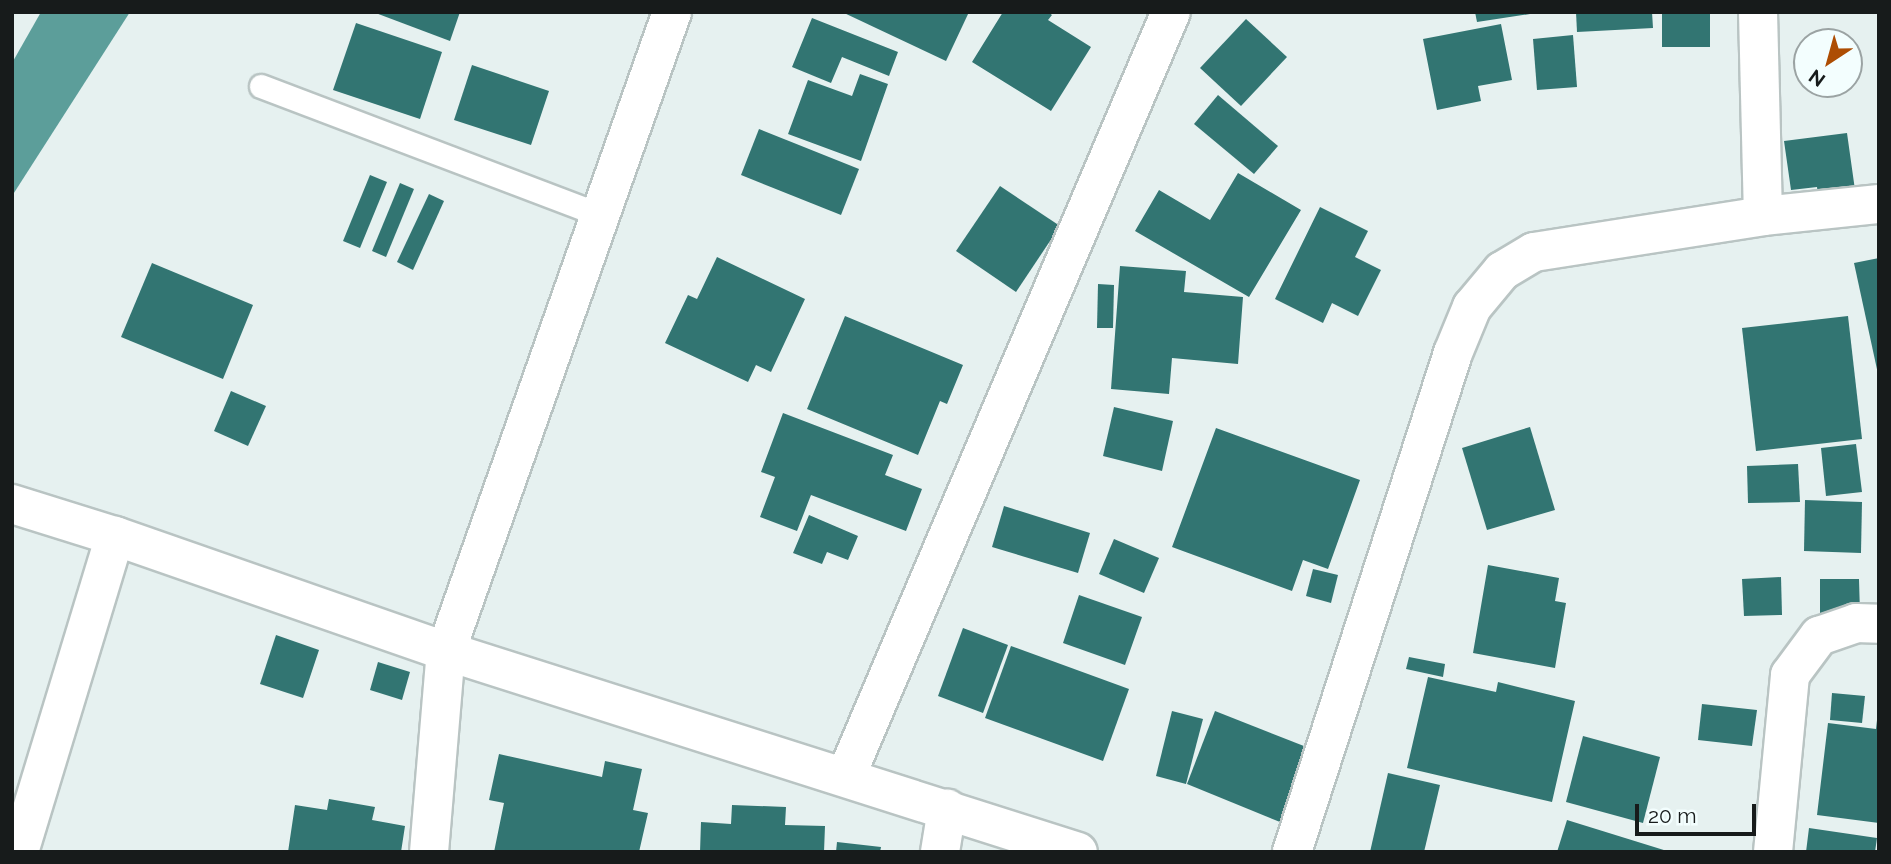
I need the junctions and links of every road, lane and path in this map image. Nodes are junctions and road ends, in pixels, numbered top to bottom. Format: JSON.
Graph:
{"nodes":[{"id":1,"x":672,"y":12,"type":"edge"},
{"id":2,"x":1171,"y":12,"type":"edge"},
{"id":3,"x":1758,"y":12,"type":"edge"},
{"id":4,"x":261,"y":86,"type":"dead end"},
{"id":5,"x":1879,"y":204,"type":"edge"},
{"id":6,"x":600,"y":215,"type":"junction"},
{"id":7,"x":1763,"y":216,"type":"junction"},
{"id":8,"x":12,"y":504,"type":"edge"},
{"id":9,"x":115,"y":536,"type":"junction"},
{"id":10,"x":1879,"y":624,"type":"edge"},
{"id":11,"x":446,"y":651,"type":"junction"},
{"id":12,"x":846,"y":776,"type":"junction"},
{"id":13,"x":947,"y":809,"type":"junction"},
{"id":14,"x":19,"y":852,"type":"edge"},
{"id":15,"x":429,"y":852,"type":"edge"},
{"id":16,"x":940,"y":852,"type":"edge"},
{"id":17,"x":1079,"y":852,"type":"edge"},
{"id":18,"x":1292,"y":852,"type":"edge"},
{"id":19,"x":1773,"y":852,"type":"edge"}],
"edges":[{"from":1,"to":6,"type":"street"},
{"from":2,"to":12,"type":"street"},
{"from":3,"to":7,"type":"street"},
{"from":4,"to":6,"type":"lane"},
{"from":5,"to":7,"type":"street"},
{"from":6,"to":11,"type":"street"},
{"from":7,"to":18,"type":"street"},
{"from":8,"to":9,"type":"street"},
{"from":9,"to":11,"type":"street"},
{"from":9,"to":14,"type":"street"},
{"from":10,"to":19,"type":"street"},
{"from":11,"to":12,"type":"street"},
{"from":11,"to":15,"type":"street"},
{"from":12,"to":13,"type":"street"},
{"from":13,"to":16,"type":"street"},
{"from":13,"to":17,"type":"street"}]}
